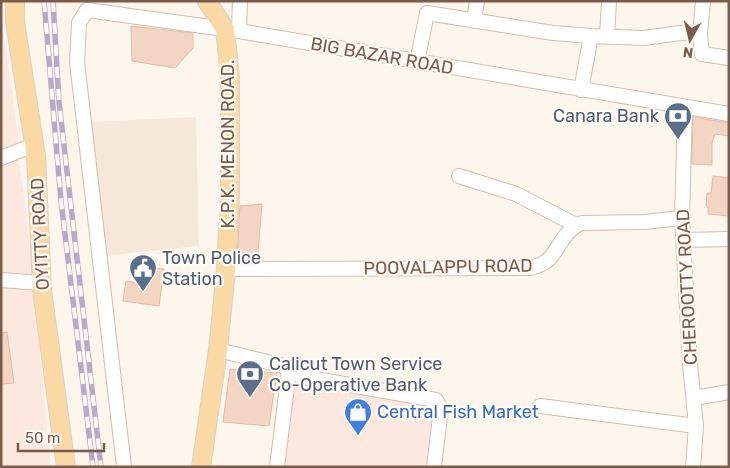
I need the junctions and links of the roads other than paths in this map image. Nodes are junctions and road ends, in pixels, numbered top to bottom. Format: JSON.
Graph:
{"nodes":[{"id":1,"x":15,"y":1,"type":"edge"},
{"id":2,"x":207,"y":1,"type":"edge"},
{"id":3,"x":477,"y":1,"type":"edge"},
{"id":4,"x":609,"y":1,"type":"edge"},
{"id":5,"x":704,"y":1,"type":"edge"},
{"id":6,"x":239,"y":2,"type":"edge"},
{"id":7,"x":474,"y":21,"type":"junction"},
{"id":8,"x":232,"y":30,"type":"junction"},
{"id":9,"x":700,"y":34,"type":"junction"},
{"id":10,"x":591,"y":36,"type":"junction"},
{"id":11,"x":607,"y":36,"type":"junction"},
{"id":12,"x":729,"y":58,"type":"edge"},
{"id":13,"x":417,"y":62,"type":"junction"},
{"id":14,"x":581,"y":90,"type":"junction"},
{"id":15,"x":685,"y":107,"type":"junction"},
{"id":16,"x":729,"y":114,"type":"edge"},
{"id":17,"x":34,"y":145,"type":"junction"},
{"id":18,"x":1,"y":158,"type":"edge"},
{"id":19,"x":459,"y":176,"type":"dead end"},
{"id":20,"x":682,"y":218,"type":"junction"},
{"id":21,"x":576,"y":225,"type":"junction"},
{"id":22,"x":684,"y":240,"type":"junction"},
{"id":23,"x":729,"y":240,"type":"edge"},
{"id":24,"x":226,"y":269,"type":"junction"},
{"id":25,"x":1,"y":280,"type":"edge"},
{"id":26,"x":41,"y":283,"type":"junction"},
{"id":27,"x":218,"y":350,"type":"junction"},
{"id":28,"x":289,"y":371,"type":"junction"},
{"id":29,"x":729,"y":392,"type":"edge"},
{"id":30,"x":694,"y":398,"type":"junction"},
{"id":31,"x":540,"y":406,"type":"dead end"},
{"id":32,"x":696,"y":426,"type":"junction"},
{"id":33,"x":66,"y":467,"type":"edge"},
{"id":34,"x":124,"y":467,"type":"edge"},
{"id":35,"x":201,"y":467,"type":"edge"},
{"id":36,"x":277,"y":467,"type":"edge"},
{"id":37,"x":434,"y":467,"type":"edge"},
{"id":38,"x":693,"y":467,"type":"edge"}],
"edges":[{"from":1,"to":17,"type":"main road","name":"OYITTY ROAD"},
{"from":2,"to":8,"type":"main road"},
{"from":3,"to":7,"type":"street"},
{"from":4,"to":11,"type":"street"},
{"from":5,"to":9,"type":"street"},
{"from":6,"to":8,"type":"street"},
{"from":7,"to":10,"type":"street"},
{"from":7,"to":13,"type":"street"},
{"from":8,"to":13,"type":"street","name":"BIG BAZAR ROAD"},
{"from":8,"to":24,"type":"main road","name":"K.P.K. MENON ROAD."},
{"from":8,"to":34,"type":"street","name":"BIG BAZAR ROAD"},
{"from":9,"to":11,"type":"street"},
{"from":9,"to":12,"type":"street"},
{"from":10,"to":11,"type":"street"},
{"from":10,"to":14,"type":"street"},
{"from":13,"to":14,"type":"street","name":"BIG BAZAR ROAD"},
{"from":14,"to":15,"type":"street","name":"BIG BAZAR ROAD"},
{"from":15,"to":16,"type":"street","name":"BIG BAZAR ROAD"},
{"from":15,"to":20,"type":"street","name":"CHEROOTTY ROAD"},
{"from":17,"to":18,"type":"street"},
{"from":17,"to":26,"type":"main road","name":"OYITTY ROAD"},
{"from":19,"to":21,"type":"street"},
{"from":20,"to":21,"type":"street"},
{"from":20,"to":22,"type":"street","name":"CHEROOTTY ROAD"},
{"from":21,"to":24,"type":"street","name":"POOVALAPPU ROAD"},
{"from":22,"to":23,"type":"street"},
{"from":22,"to":30,"type":"street","name":"CHEROOTTY ROAD"},
{"from":24,"to":27,"type":"main road","name":"K.P.K. MENON ROAD."},
{"from":25,"to":26,"type":"street"},
{"from":26,"to":33,"type":"main road","name":"OYITTY ROAD"},
{"from":27,"to":28,"type":"street"},
{"from":27,"to":35,"type":"main road","name":"K.P.K. MENON ROAD."},
{"from":28,"to":36,"type":"street"},
{"from":28,"to":37,"type":"street"},
{"from":29,"to":30,"type":"street"},
{"from":30,"to":32,"type":"street","name":"CHEROOTTY ROAD"},
{"from":31,"to":32,"type":"street"},
{"from":32,"to":38,"type":"street","name":"CHEROOTTY ROAD"}]}
